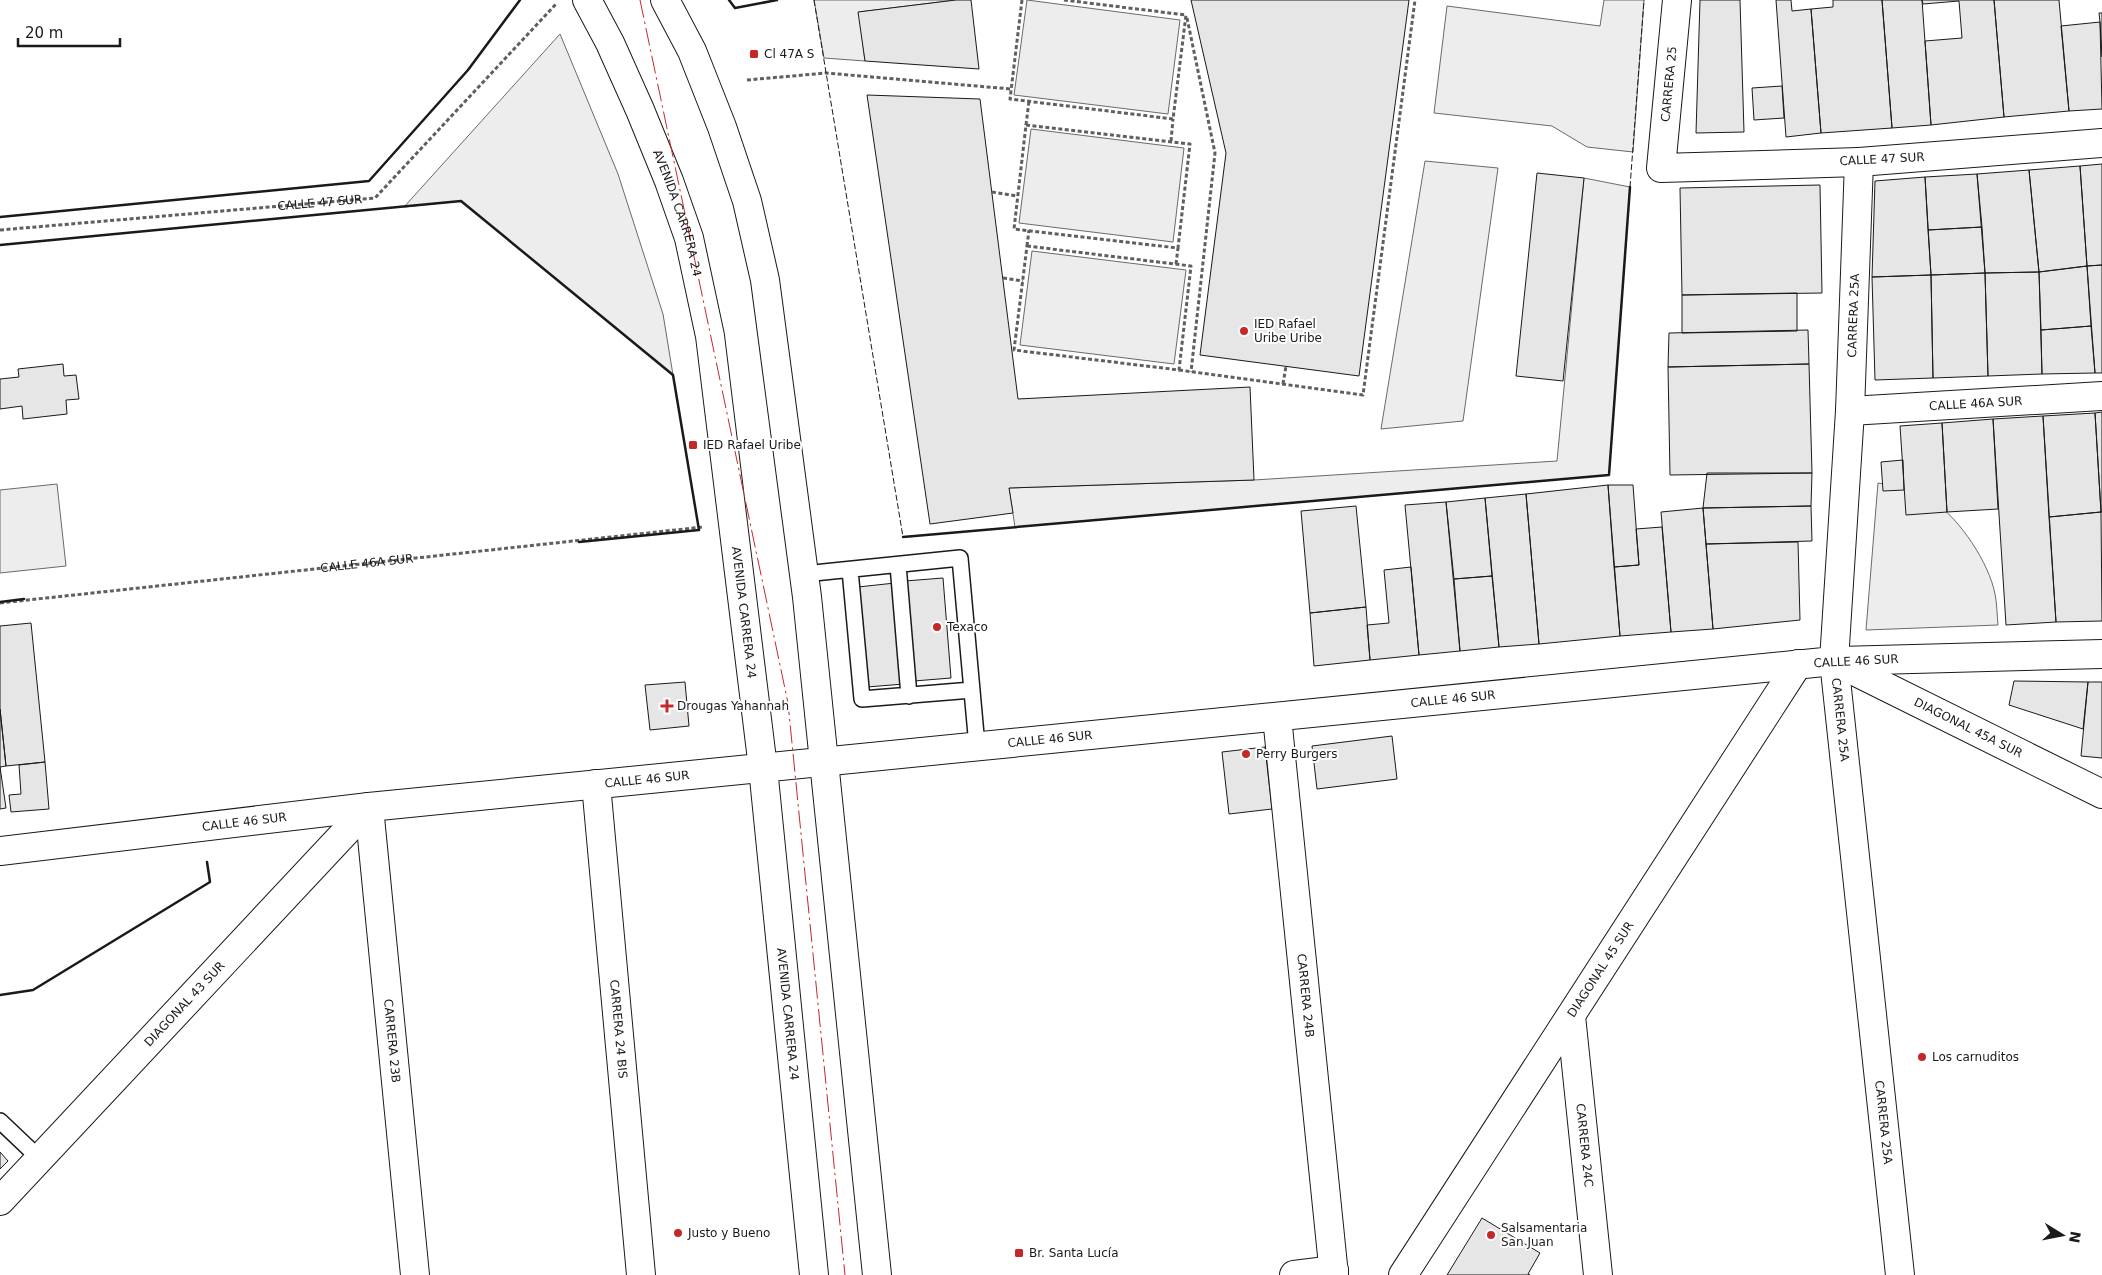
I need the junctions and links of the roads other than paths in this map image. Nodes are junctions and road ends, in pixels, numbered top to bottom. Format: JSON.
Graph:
{"nodes":[{"id":1,"x":587,"y":0,"type":"edge"},
{"id":2,"x":665,"y":0,"type":"edge"},
{"id":3,"x":1677,"y":0,"type":"edge"},
{"id":4,"x":2102,"y":144,"type":"edge"},
{"id":5,"x":1859,"y":162,"type":"junction"},
{"id":6,"x":1661,"y":168,"type":"joint"},
{"id":7,"x":2102,"y":396,"type":"edge"},
{"id":8,"x":1850,"y":411,"type":"junction"},
{"id":9,"x":898,"y":565,"type":"junction"},
{"id":10,"x":850,"y":570,"type":"junction"},
{"id":11,"x":804,"y":574,"type":"junction"},
{"id":12,"x":2102,"y":654,"type":"edge"},
{"id":13,"x":1834,"y":661,"type":"junction"},
{"id":14,"x":1798,"y":664,"type":"junction"},
{"id":15,"x":972,"y":690,"type":"junction"},
{"id":16,"x":909,"y":696,"type":"junction"},
{"id":17,"x":1277,"y":716,"type":"junction"},
{"id":18,"x":977,"y":746,"type":"junction"},
{"id":19,"x":826,"y":761,"type":"junction"},
{"id":20,"x":763,"y":768,"type":"junction"},
{"id":21,"x":596,"y":784,"type":"junction"},
{"id":22,"x":2102,"y":794,"type":"edge"},
{"id":23,"x":369,"y":807,"type":"junction"},
{"id":24,"x":0,"y":851,"type":"edge"},
{"id":25,"x":1571,"y":1016,"type":"junction"},
{"id":26,"x":0,"y":1121,"type":"edge"},
{"id":27,"x":40,"y":1159,"type":"junction"},
{"id":28,"x":0,"y":1201,"type":"edge"},
{"id":29,"x":1334,"y":1273,"type":"edge"},
{"id":30,"x":415,"y":1275,"type":"edge"},
{"id":31,"x":641,"y":1275,"type":"edge"},
{"id":32,"x":814,"y":1275,"type":"edge"},
{"id":33,"x":877,"y":1275,"type":"edge"},
{"id":34,"x":1294,"y":1275,"type":"edge"},
{"id":35,"x":1403,"y":1275,"type":"edge"},
{"id":36,"x":1598,"y":1275,"type":"edge"},
{"id":37,"x":1900,"y":1275,"type":"edge"}],
"edges":[{"from":1,"to":20,"type":"street","name":"AVENIDA CARRERA 24"},
{"from":2,"to":11,"type":"street"},
{"from":3,"to":6,"type":"street","name":"CARRERA 25"},
{"from":4,"to":5,"type":"street","name":"CALLE 47 SUR"},
{"from":5,"to":6,"type":"street","name":"CALLE 47 SUR"},
{"from":5,"to":8,"type":"street","name":"CARRERA 25A"},
{"from":7,"to":8,"type":"street","name":"CALLE 46A SUR"},
{"from":8,"to":13,"type":"street","name":"CARRERA 25A"},
{"from":9,"to":10,"type":"lane"},
{"from":9,"to":15,"type":"lane"},
{"from":9,"to":16,"type":"lane"},
{"from":10,"to":11,"type":"lane"},
{"from":10,"to":16,"type":"lane"},
{"from":11,"to":19,"type":"street"},
{"from":12,"to":13,"type":"street","name":"CALLE 46 SUR"},
{"from":13,"to":14,"type":"street","name":"CALLE 46 SUR"},
{"from":13,"to":22,"type":"street","name":"DIAGONAL 45A SUR"},
{"from":13,"to":37,"type":"street","name":"CARRERA 25A"},
{"from":14,"to":17,"type":"street","name":"CALLE 46 SUR"},
{"from":14,"to":25,"type":"street","name":"DIAGONAL 45 SUR"},
{"from":15,"to":16,"type":"lane"},
{"from":15,"to":18,"type":"lane"},
{"from":17,"to":18,"type":"street","name":"CALLE 46 SUR"},
{"from":17,"to":29,"type":"street","name":"CARRERA 24B"},
{"from":18,"to":19,"type":"street","name":"CALLE 46 SUR"},
{"from":19,"to":20,"type":"street","name":"CALLE 46 SUR"},
{"from":19,"to":33,"type":"street"},
{"from":20,"to":21,"type":"street","name":"CALLE 46 SUR"},
{"from":20,"to":32,"type":"street","name":"AVENIDA CARRERA 24"},
{"from":21,"to":23,"type":"street","name":"CALLE 46 SUR"},
{"from":21,"to":31,"type":"street","name":"CARRERA 24 BIS"},
{"from":23,"to":24,"type":"street","name":"CALLE 46 SUR"},
{"from":23,"to":27,"type":"street","name":"DIAGONAL 43 SUR"},
{"from":23,"to":30,"type":"street","name":"CARRERA 23B"},
{"from":25,"to":35,"type":"street","name":"DIAGONAL 45 SUR"},
{"from":25,"to":36,"type":"street","name":"CARRERA 24C"},
{"from":26,"to":27,"type":"lane"},
{"from":27,"to":28,"type":"street","name":"DIAGONAL 43 SUR"},
{"from":29,"to":34,"type":"street"}]}
